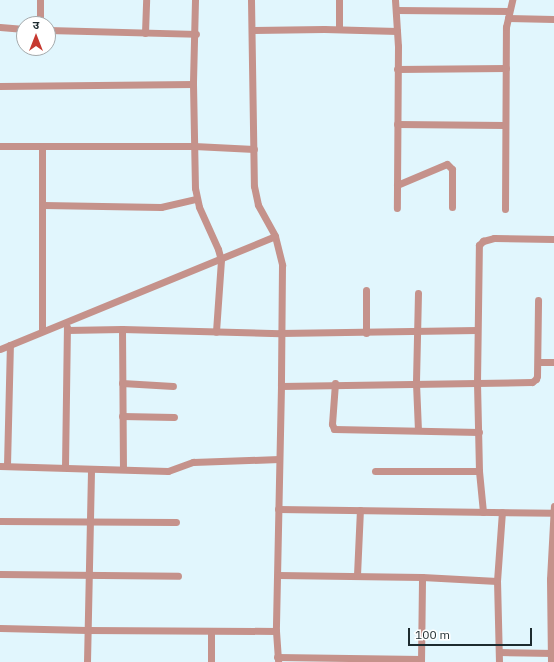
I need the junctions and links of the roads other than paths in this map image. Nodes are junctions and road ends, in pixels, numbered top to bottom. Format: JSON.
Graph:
{"nodes":[{"id":1,"x":40,"y":0,"type":"edge"},
{"id":2,"x":146,"y":0,"type":"edge"},
{"id":3,"x":195,"y":0,"type":"edge"},
{"id":4,"x":251,"y":0,"type":"edge"},
{"id":5,"x":339,"y":0,"type":"edge"},
{"id":6,"x":395,"y":0,"type":"edge"},
{"id":7,"x":512,"y":0,"type":"edge"},
{"id":8,"x":396,"y":10,"type":"junction"},
{"id":9,"x":508,"y":14,"type":"junction"},
{"id":10,"x":40,"y":16,"type":"edge"},
{"id":11,"x":554,"y":19,"type":"edge"},
{"id":12,"x":0,"y":28,"type":"edge"},
{"id":13,"x":16,"y":29,"type":"edge"},
{"id":14,"x":339,"y":29,"type":"junction"},
{"id":15,"x":56,"y":30,"type":"edge"},
{"id":16,"x":252,"y":30,"type":"junction"},
{"id":17,"x":397,"y":31,"type":"junction"},
{"id":18,"x":145,"y":32,"type":"junction"},
{"id":19,"x":196,"y":34,"type":"junction"},
{"id":20,"x":506,"y":68,"type":"junction"},
{"id":21,"x":397,"y":69,"type":"junction"},
{"id":22,"x":193,"y":84,"type":"junction"},
{"id":23,"x":0,"y":86,"type":"edge"},
{"id":24,"x":397,"y":124,"type":"junction"},
{"id":25,"x":505,"y":125,"type":"junction"},
{"id":26,"x":0,"y":146,"type":"edge"},
{"id":27,"x":194,"y":146,"type":"junction"},
{"id":28,"x":42,"y":147,"type":"junction"},
{"id":29,"x":254,"y":149,"type":"junction"},
{"id":30,"x":397,"y":185,"type":"junction"},
{"id":31,"x":196,"y":199,"type":"junction"},
{"id":32,"x":43,"y":206,"type":"junction"},
{"id":33,"x":452,"y":207,"type":"dead end"},
{"id":34,"x":397,"y":208,"type":"dead end"},
{"id":35,"x":505,"y":209,"type":"dead end"},
{"id":36,"x":275,"y":236,"type":"junction"},
{"id":37,"x":554,"y":239,"type":"edge"},
{"id":38,"x":221,"y":260,"type":"junction"},
{"id":39,"x":366,"y":290,"type":"dead end"},
{"id":40,"x":418,"y":293,"type":"dead end"},
{"id":41,"x":538,"y":300,"type":"dead end"},
{"id":42,"x":67,"y":322,"type":"junction"},
{"id":43,"x":122,"y":329,"type":"junction"},
{"id":44,"x":42,"y":330,"type":"junction"},
{"id":45,"x":67,"y":330,"type":"junction"},
{"id":46,"x":477,"y":330,"type":"junction"},
{"id":47,"x":216,"y":332,"type":"junction"},
{"id":48,"x":416,"y":332,"type":"junction"},
{"id":49,"x":280,"y":333,"type":"junction"},
{"id":50,"x":366,"y":333,"type":"junction"},
{"id":51,"x":10,"y":345,"type":"junction"},
{"id":52,"x":0,"y":349,"type":"edge"},
{"id":53,"x":538,"y":362,"type":"junction"},
{"id":54,"x":554,"y":362,"type":"edge"},
{"id":55,"x":477,"y":382,"type":"junction"},
{"id":56,"x":122,"y":383,"type":"junction"},
{"id":57,"x":416,"y":383,"type":"junction"},
{"id":58,"x":335,"y":384,"type":"junction"},
{"id":59,"x":173,"y":386,"type":"dead end"},
{"id":60,"x":281,"y":386,"type":"junction"},
{"id":61,"x":122,"y":416,"type":"junction"},
{"id":62,"x":174,"y":417,"type":"dead end"},
{"id":63,"x":418,"y":430,"type":"junction"},
{"id":64,"x":479,"y":432,"type":"junction"},
{"id":65,"x":279,"y":459,"type":"junction"},
{"id":66,"x":3,"y":466,"type":"edge"},
{"id":67,"x":65,"y":467,"type":"junction"},
{"id":68,"x":123,"y":468,"type":"junction"},
{"id":69,"x":91,"y":470,"type":"junction"},
{"id":70,"x":375,"y":471,"type":"dead end"},
{"id":71,"x":480,"y":471,"type":"junction"},
{"id":72,"x":554,"y":506,"type":"edge"},
{"id":73,"x":278,"y":509,"type":"junction"},
{"id":74,"x":360,"y":510,"type":"junction"},
{"id":75,"x":483,"y":512,"type":"junction"},
{"id":76,"x":502,"y":512,"type":"junction"},
{"id":77,"x":554,"y":513,"type":"edge"},
{"id":78,"x":0,"y":521,"type":"edge"},
{"id":79,"x":90,"y":522,"type":"junction"},
{"id":80,"x":176,"y":522,"type":"dead end"},
{"id":81,"x":0,"y":574,"type":"edge"},
{"id":82,"x":89,"y":574,"type":"junction"},
{"id":83,"x":278,"y":575,"type":"junction"},
{"id":84,"x":357,"y":575,"type":"junction"},
{"id":85,"x":178,"y":576,"type":"dead end"},
{"id":86,"x":422,"y":577,"type":"junction"},
{"id":87,"x":497,"y":581,"type":"junction"},
{"id":88,"x":0,"y":628,"type":"edge"},
{"id":89,"x":87,"y":630,"type":"junction"},
{"id":90,"x":276,"y":631,"type":"junction"},
{"id":91,"x":212,"y":632,"type":"junction"},
{"id":92,"x":499,"y":652,"type":"junction"},
{"id":93,"x":553,"y":653,"type":"edge"},
{"id":94,"x":278,"y":660,"type":"edge"},
{"id":95,"x":421,"y":661,"type":"edge"},
{"id":96,"x":87,"y":662,"type":"edge"},
{"id":97,"x":211,"y":662,"type":"edge"},
{"id":98,"x":499,"y":662,"type":"edge"},
{"id":99,"x":551,"y":662,"type":"edge"}],
"edges":[{"from":1,"to":10,"type":"street"},
{"from":2,"to":18,"type":"street"},
{"from":3,"to":19,"type":"street"},
{"from":4,"to":16,"type":"street"},
{"from":5,"to":14,"type":"street"},
{"from":6,"to":8,"type":"street"},
{"from":7,"to":9,"type":"street"},
{"from":8,"to":9,"type":"street"},
{"from":8,"to":17,"type":"street"},
{"from":9,"to":11,"type":"street"},
{"from":9,"to":20,"type":"street"},
{"from":12,"to":13,"type":"street"},
{"from":14,"to":16,"type":"street"},
{"from":14,"to":17,"type":"street"},
{"from":15,"to":18,"type":"street"},
{"from":16,"to":29,"type":"street"},
{"from":17,"to":21,"type":"street"},
{"from":18,"to":19,"type":"street"},
{"from":19,"to":22,"type":"street"},
{"from":20,"to":21,"type":"street"},
{"from":20,"to":25,"type":"street"},
{"from":21,"to":24,"type":"street"},
{"from":22,"to":23,"type":"street"},
{"from":22,"to":27,"type":"street"},
{"from":24,"to":25,"type":"street"},
{"from":24,"to":30,"type":"street"},
{"from":25,"to":35,"type":"street"},
{"from":26,"to":28,"type":"street"},
{"from":27,"to":28,"type":"street"},
{"from":27,"to":29,"type":"street"},
{"from":27,"to":31,"type":"street"},
{"from":28,"to":32,"type":"street"},
{"from":29,"to":36,"type":"street"},
{"from":30,"to":33,"type":"street"},
{"from":30,"to":34,"type":"street"},
{"from":31,"to":32,"type":"street"},
{"from":31,"to":38,"type":"street"},
{"from":32,"to":44,"type":"street"},
{"from":36,"to":38,"type":"street"},
{"from":36,"to":49,"type":"street"},
{"from":37,"to":46,"type":"street"},
{"from":38,"to":42,"type":"street"},
{"from":38,"to":47,"type":"street"},
{"from":39,"to":50,"type":"street"},
{"from":40,"to":48,"type":"street"},
{"from":41,"to":53,"type":"street"},
{"from":42,"to":44,"type":"street"},
{"from":42,"to":45,"type":"street"},
{"from":43,"to":45,"type":"street"},
{"from":43,"to":47,"type":"street"},
{"from":43,"to":56,"type":"street"},
{"from":44,"to":51,"type":"street"},
{"from":45,"to":67,"type":"street"},
{"from":46,"to":48,"type":"street"},
{"from":46,"to":55,"type":"street"},
{"from":47,"to":49,"type":"street"},
{"from":48,"to":50,"type":"street"},
{"from":48,"to":57,"type":"street"},
{"from":49,"to":50,"type":"street"},
{"from":49,"to":60,"type":"street"},
{"from":51,"to":52,"type":"street"},
{"from":51,"to":66,"type":"street"},
{"from":53,"to":54,"type":"street"},
{"from":53,"to":55,"type":"street"},
{"from":55,"to":57,"type":"street"},
{"from":55,"to":64,"type":"street"},
{"from":56,"to":59,"type":"street"},
{"from":56,"to":61,"type":"street"},
{"from":57,"to":58,"type":"street"},
{"from":57,"to":63,"type":"street"},
{"from":58,"to":60,"type":"street"},
{"from":58,"to":63,"type":"street"},
{"from":60,"to":65,"type":"street"},
{"from":61,"to":62,"type":"street"},
{"from":61,"to":68,"type":"street"},
{"from":63,"to":64,"type":"street"},
{"from":64,"to":71,"type":"street"},
{"from":65,"to":68,"type":"street"},
{"from":65,"to":73,"type":"street"},
{"from":66,"to":67,"type":"street"},
{"from":67,"to":69,"type":"street"},
{"from":68,"to":69,"type":"street"},
{"from":69,"to":79,"type":"street"},
{"from":70,"to":71,"type":"street"},
{"from":71,"to":75,"type":"street"},
{"from":72,"to":77,"type":"street"},
{"from":73,"to":74,"type":"street"},
{"from":73,"to":83,"type":"street"},
{"from":74,"to":75,"type":"street"},
{"from":74,"to":84,"type":"street"},
{"from":75,"to":76,"type":"street"},
{"from":76,"to":77,"type":"street"},
{"from":76,"to":87,"type":"street"},
{"from":77,"to":93,"type":"street"},
{"from":78,"to":79,"type":"street"},
{"from":79,"to":80,"type":"street"},
{"from":79,"to":82,"type":"street"},
{"from":81,"to":82,"type":"street"},
{"from":82,"to":85,"type":"street"},
{"from":82,"to":89,"type":"street"},
{"from":83,"to":84,"type":"street"},
{"from":83,"to":90,"type":"street"},
{"from":84,"to":86,"type":"street"},
{"from":86,"to":87,"type":"street"},
{"from":86,"to":95,"type":"street"},
{"from":87,"to":92,"type":"street"},
{"from":88,"to":89,"type":"street"},
{"from":89,"to":91,"type":"street"},
{"from":89,"to":96,"type":"street"},
{"from":90,"to":91,"type":"street"},
{"from":90,"to":94,"type":"street"},
{"from":91,"to":97,"type":"street"},
{"from":92,"to":93,"type":"street"},
{"from":92,"to":98,"type":"street"},
{"from":93,"to":99,"type":"street"},
{"from":94,"to":95,"type":"street"}]}
